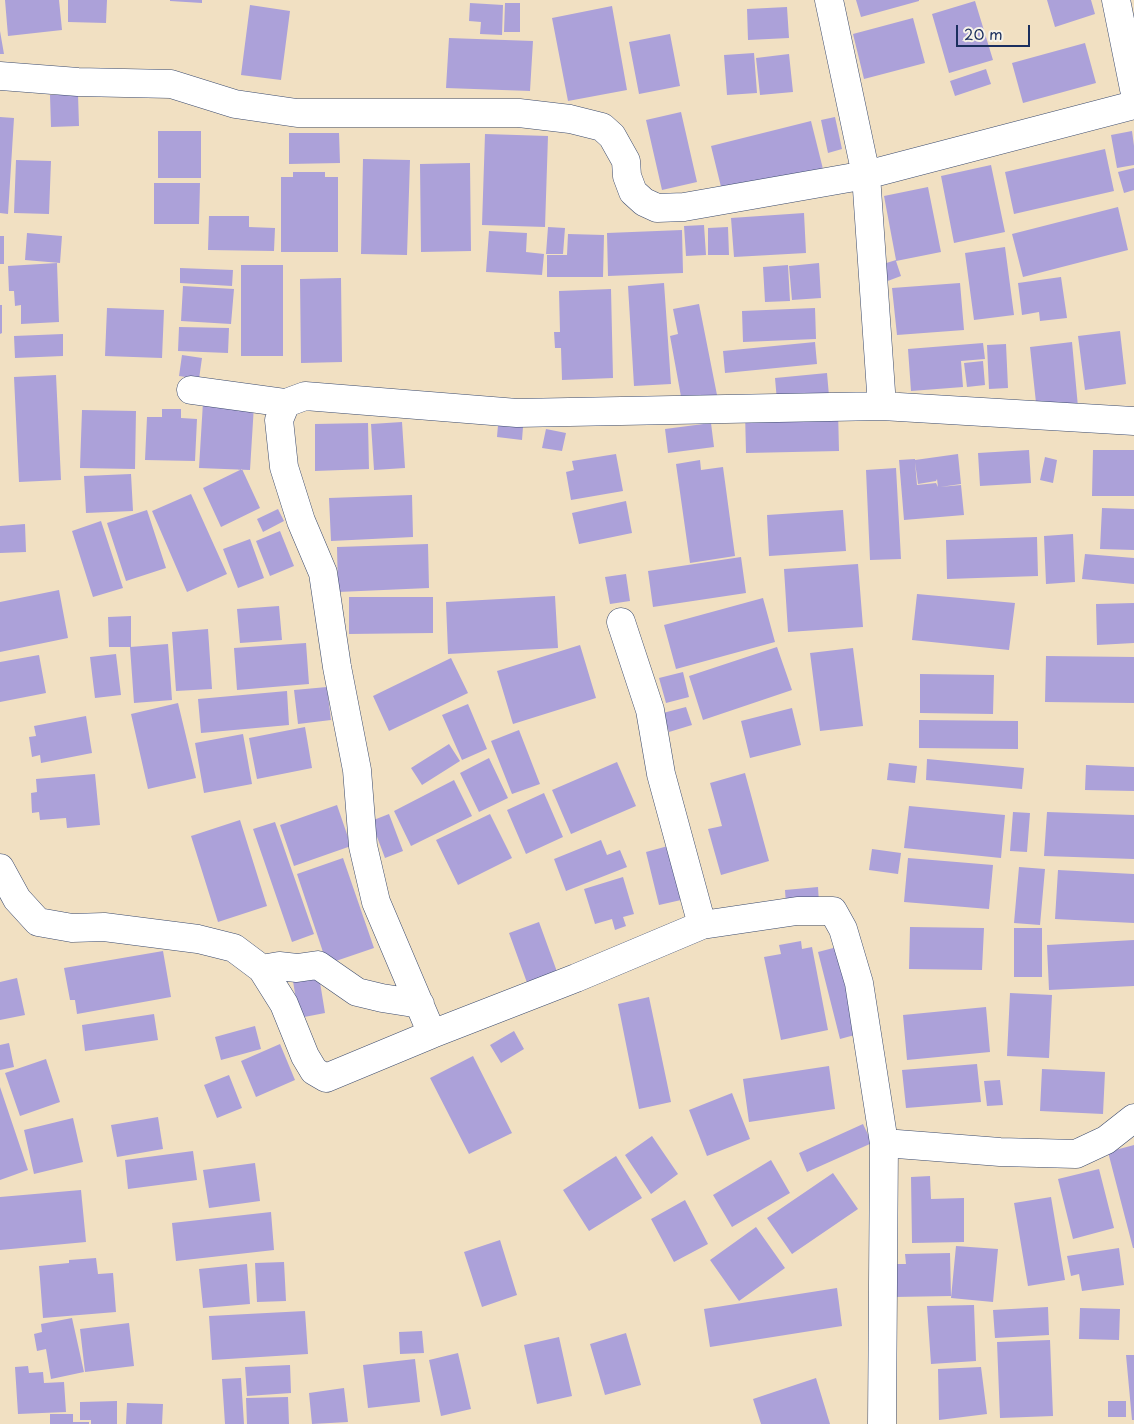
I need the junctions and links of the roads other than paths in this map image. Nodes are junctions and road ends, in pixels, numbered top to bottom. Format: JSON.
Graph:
{"nodes":[{"id":1,"x":829,"y":0,"type":"edge"},
{"id":2,"x":1116,"y":0,"type":"edge"},
{"id":3,"x":0,"y":76,"type":"edge"},
{"id":4,"x":1134,"y":89,"type":"edge"},
{"id":5,"x":1134,"y":104,"type":"edge"},
{"id":6,"x":866,"y":175,"type":"junction"},
{"id":7,"x":191,"y":390,"type":"dead end"},
{"id":8,"x":286,"y":403,"type":"junction"},
{"id":9,"x":882,"y":406,"type":"junction"},
{"id":10,"x":1134,"y":421,"type":"edge"},
{"id":11,"x":621,"y":622,"type":"dead end"},
{"id":12,"x":0,"y":868,"type":"edge"},
{"id":13,"x":702,"y":925,"type":"junction"},
{"id":14,"x":262,"y":969,"type":"junction"},
{"id":15,"x":420,"y":1004,"type":"junction"},
{"id":16,"x":432,"y":1034,"type":"junction"},
{"id":17,"x":1134,"y":1118,"type":"edge"},
{"id":18,"x":884,"y":1143,"type":"junction"},
{"id":19,"x":882,"y":1424,"type":"edge"}],
"edges":[{"from":1,"to":6,"type":"street"},
{"from":2,"to":4,"type":"street"},
{"from":3,"to":6,"type":"street"},
{"from":5,"to":6,"type":"street"},
{"from":6,"to":9,"type":"street"},
{"from":7,"to":8,"type":"street"},
{"from":8,"to":9,"type":"street"},
{"from":8,"to":15,"type":"street"},
{"from":9,"to":10,"type":"street"},
{"from":11,"to":13,"type":"street"},
{"from":12,"to":14,"type":"street"},
{"from":13,"to":16,"type":"street"},
{"from":13,"to":18,"type":"street"},
{"from":14,"to":15,"type":"street"},
{"from":14,"to":16,"type":"street"},
{"from":15,"to":16,"type":"street"},
{"from":17,"to":18,"type":"street"},
{"from":18,"to":19,"type":"street"}]}
